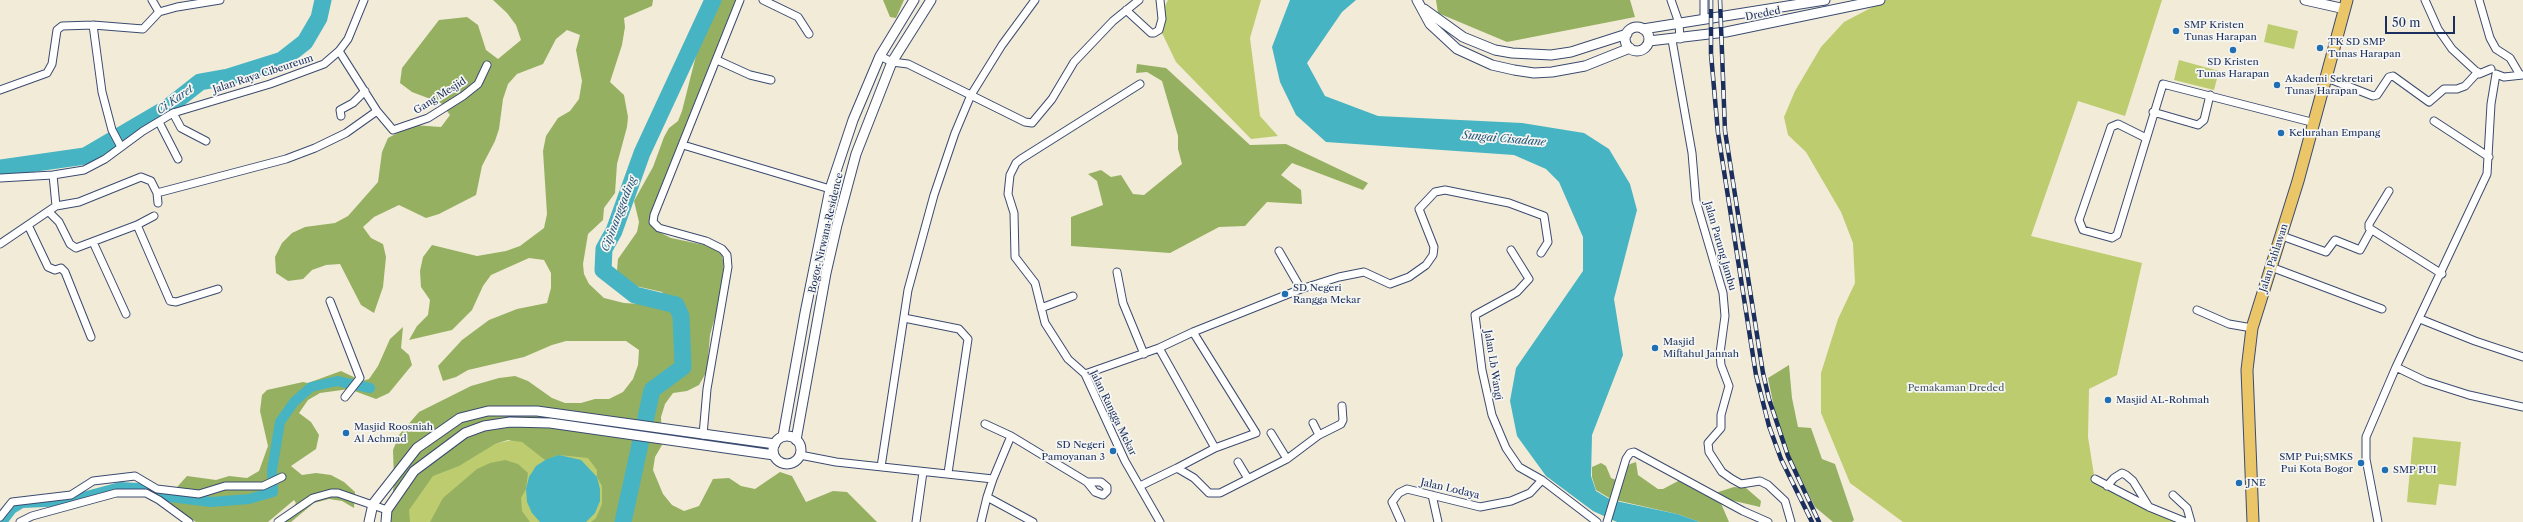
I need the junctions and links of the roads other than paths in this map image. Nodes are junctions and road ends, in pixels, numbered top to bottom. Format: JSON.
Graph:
{"nodes":[{"id":1,"x":152,"y":0,"type":"edge"},
{"id":2,"x":220,"y":0,"type":"edge"},
{"id":3,"x":364,"y":0,"type":"edge"},
{"id":4,"x":740,"y":0,"type":"edge"},
{"id":5,"x":763,"y":0,"type":"edge"},
{"id":6,"x":914,"y":0,"type":"edge"},
{"id":7,"x":931,"y":0,"type":"edge"},
{"id":8,"x":1035,"y":0,"type":"edge"},
{"id":9,"x":1139,"y":0,"type":"edge"},
{"id":10,"x":1160,"y":0,"type":"edge"},
{"id":11,"x":1418,"y":0,"type":"edge"},
{"id":12,"x":1672,"y":0,"type":"edge"},
{"id":13,"x":1704,"y":0,"type":"edge"},
{"id":14,"x":1825,"y":0,"type":"edge"},
{"id":15,"x":1880,"y":0,"type":"edge"},
{"id":16,"x":2305,"y":0,"type":"edge"},
{"id":17,"x":2425,"y":0,"type":"edge"},
{"id":18,"x":2479,"y":0,"type":"edge"},
{"id":19,"x":1860,"y":3,"type":"edge"},
{"id":20,"x":2346,"y":4,"type":"edge"},
{"id":21,"x":1424,"y":9,"type":"junction"},
{"id":22,"x":1126,"y":10,"type":"junction"},
{"id":23,"x":159,"y":12,"type":"junction"},
{"id":24,"x":1704,"y":18,"type":"junction"},
{"id":25,"x":1679,"y":23,"type":"junction"},
{"id":26,"x":93,"y":25,"type":"junction"},
{"id":27,"x":1643,"y":29,"type":"junction"},
{"id":28,"x":809,"y":34,"type":"dead end"},
{"id":29,"x":1627,"y":34,"type":"junction"},
{"id":30,"x":1676,"y":39,"type":"junction"},
{"id":31,"x":1649,"y":41,"type":"junction"},
{"id":32,"x":1630,"y":48,"type":"junction"},
{"id":33,"x":339,"y":51,"type":"junction"},
{"id":34,"x":880,"y":56,"type":"junction"},
{"id":35,"x":717,"y":60,"type":"junction"},
{"id":36,"x":892,"y":62,"type":"junction"},
{"id":37,"x":487,"y":65,"type":"dead end"},
{"id":38,"x":2491,"y":69,"type":"dead end"},
{"id":39,"x":2478,"y":72,"type":"junction"},
{"id":40,"x":2522,"y":75,"type":"edge"},
{"id":41,"x":2327,"y":78,"type":"junction"},
{"id":42,"x":771,"y":80,"type":"dead end"},
{"id":43,"x":1140,"y":84,"type":"dead end"},
{"id":44,"x":0,"y":90,"type":"edge"},
{"id":45,"x":365,"y":91,"type":"junction"},
{"id":46,"x":971,"y":95,"type":"junction"},
{"id":47,"x":2210,"y":95,"type":"junction"},
{"id":48,"x":377,"y":111,"type":"junction"},
{"id":49,"x":2153,"y":112,"type":"junction"},
{"id":50,"x":173,"y":113,"type":"junction"},
{"id":51,"x":341,"y":116,"type":"dead end"},
{"id":52,"x":2434,"y":121,"type":"dead end"},
{"id":53,"x":159,"y":122,"type":"junction"},
{"id":54,"x":2315,"y":123,"type":"junction"},
{"id":55,"x":2146,"y":138,"type":"junction"},
{"id":56,"x":206,"y":141,"type":"dead end"},
{"id":57,"x":683,"y":145,"type":"junction"},
{"id":58,"x":121,"y":148,"type":"junction"},
{"id":59,"x":2489,"y":157,"type":"junction"},
{"id":60,"x":178,"y":159,"type":"dead end"},
{"id":61,"x":53,"y":175,"type":"junction"},
{"id":62,"x":0,"y":178,"type":"edge"},
{"id":63,"x":830,"y":189,"type":"junction"},
{"id":64,"x":2389,"y":191,"type":"dead end"},
{"id":65,"x":157,"y":193,"type":"junction"},
{"id":66,"x":158,"y":203,"type":"dead end"},
{"id":67,"x":56,"y":206,"type":"junction"},
{"id":68,"x":49,"y":212,"type":"junction"},
{"id":69,"x":154,"y":216,"type":"dead end"},
{"id":70,"x":137,"y":225,"type":"junction"},
{"id":71,"x":28,"y":226,"type":"junction"},
{"id":72,"x":2371,"y":230,"type":"junction"},
{"id":73,"x":2282,"y":236,"type":"junction"},
{"id":74,"x":93,"y":242,"type":"junction"},
{"id":75,"x":0,"y":244,"type":"edge"},
{"id":76,"x":1512,"y":250,"type":"dead end"},
{"id":77,"x":1279,"y":251,"type":"dead end"},
{"id":78,"x":1541,"y":253,"type":"dead end"},
{"id":79,"x":2271,"y":267,"type":"junction"},
{"id":80,"x":813,"y":269,"type":"junction"},
{"id":81,"x":1117,"y":272,"type":"dead end"},
{"id":82,"x":826,"y":273,"type":"junction"},
{"id":83,"x":2442,"y":274,"type":"junction"},
{"id":84,"x":218,"y":289,"type":"dead end"},
{"id":85,"x":1301,"y":289,"type":"junction"},
{"id":86,"x":1073,"y":296,"type":"dead end"},
{"id":87,"x":330,"y":301,"type":"dead end"},
{"id":88,"x":1041,"y":308,"type":"junction"},
{"id":89,"x":2382,"y":309,"type":"dead end"},
{"id":90,"x":2197,"y":310,"type":"dead end"},
{"id":91,"x":126,"y":314,"type":"dead end"},
{"id":92,"x":904,"y":318,"type":"junction"},
{"id":93,"x":2420,"y":319,"type":"junction"},
{"id":94,"x":2252,"y":328,"type":"junction"},
{"id":95,"x":1193,"y":332,"type":"junction"},
{"id":96,"x":91,"y":337,"type":"dead end"},
{"id":97,"x":1159,"y":348,"type":"junction"},
{"id":98,"x":1144,"y":354,"type":"junction"},
{"id":99,"x":2523,"y":357,"type":"edge"},
{"id":100,"x":2396,"y":367,"type":"junction"},
{"id":101,"x":1084,"y":374,"type":"junction"},
{"id":102,"x":346,"y":398,"type":"dead end"},
{"id":103,"x":1342,"y":406,"type":"dead end"},
{"id":104,"x":2523,"y":406,"type":"edge"},
{"id":105,"x":1312,"y":423,"type":"dead end"},
{"id":106,"x":985,"y":424,"type":"dead end"},
{"id":107,"x":632,"y":429,"type":"junction"},
{"id":108,"x":654,"y":432,"type":"junction"},
{"id":109,"x":1272,"y":433,"type":"dead end"},
{"id":110,"x":703,"y":434,"type":"junction"},
{"id":111,"x":1319,"y":435,"type":"junction"},
{"id":112,"x":784,"y":436,"type":"junction"},
{"id":113,"x":1011,"y":436,"type":"junction"},
{"id":114,"x":796,"y":440,"type":"junction"},
{"id":115,"x":775,"y":444,"type":"junction"},
{"id":116,"x":1215,"y":448,"type":"junction"},
{"id":117,"x":774,"y":455,"type":"junction"},
{"id":118,"x":800,"y":455,"type":"junction"},
{"id":119,"x":1287,"y":459,"type":"junction"},
{"id":120,"x":1238,"y":462,"type":"dead end"},
{"id":121,"x":881,"y":467,"type":"junction"},
{"id":122,"x":1177,"y":468,"type":"junction"},
{"id":123,"x":923,"y":472,"type":"junction"},
{"id":124,"x":948,"y":473,"type":"junction"},
{"id":125,"x":282,"y":477,"type":"dead end"},
{"id":126,"x":1247,"y":477,"type":"junction"},
{"id":127,"x":993,"y":479,"type":"junction"},
{"id":128,"x":2095,"y":479,"type":"dead end"},
{"id":129,"x":1542,"y":480,"type":"junction"},
{"id":130,"x":1087,"y":482,"type":"dead end"},
{"id":131,"x":1140,"y":486,"type":"junction"},
{"id":132,"x":2107,"y":486,"type":"junction"},
{"id":133,"x":1432,"y":495,"type":"junction"},
{"id":134,"x":2173,"y":495,"type":"dead end"},
{"id":135,"x":987,"y":497,"type":"junction"},
{"id":136,"x":373,"y":504,"type":"junction"},
{"id":137,"x":2149,"y":507,"type":"junction"},
{"id":138,"x":387,"y":510,"type":"junction"},
{"id":139,"x":0,"y":517,"type":"edge"},
{"id":140,"x":1607,"y":520,"type":"edge"},
{"id":141,"x":20,"y":522,"type":"edge"},
{"id":142,"x":188,"y":522,"type":"edge"},
{"id":143,"x":278,"y":522,"type":"edge"},
{"id":144,"x":369,"y":522,"type":"edge"},
{"id":145,"x":386,"y":522,"type":"edge"},
{"id":146,"x":916,"y":522,"type":"edge"},
{"id":147,"x":981,"y":522,"type":"edge"},
{"id":148,"x":1033,"y":522,"type":"edge"},
{"id":149,"x":1160,"y":522,"type":"edge"},
{"id":150,"x":1401,"y":522,"type":"edge"},
{"id":151,"x":1438,"y":522,"type":"edge"},
{"id":152,"x":1597,"y":522,"type":"edge"},
{"id":153,"x":1768,"y":522,"type":"edge"},
{"id":154,"x":1791,"y":522,"type":"edge"},
{"id":155,"x":2186,"y":522,"type":"edge"},
{"id":156,"x":2191,"y":522,"type":"edge"},
{"id":157,"x":2253,"y":522,"type":"edge"},
{"id":158,"x":2378,"y":522,"type":"edge"}],
"edges":[{"from":1,"to":23,"type":"street"},
{"from":2,"to":23,"type":"street"},
{"from":3,"to":33,"type":"street","name":"Jalan Raya Cibeureum"},
{"from":4,"to":35,"type":"street"},
{"from":5,"to":28,"type":"street"},
{"from":6,"to":34,"type":"street","name":"Bogor Nirwana Residence"},
{"from":7,"to":36,"type":"street","name":"Bogor Nirwana Residence"},
{"from":8,"to":46,"type":"street"},
{"from":9,"to":22,"type":"street"},
{"from":10,"to":22,"type":"street"},
{"from":11,"to":21,"type":"street"},
{"from":12,"to":25,"type":"street","name":"Jalan Parung Jambu"},
{"from":13,"to":24,"type":"street"},
{"from":14,"to":24,"type":"street"},
{"from":15,"to":19,"type":"street","name":"Dreded"},
{"from":16,"to":20,"type":"street"},
{"from":17,"to":39,"type":"street"},
{"from":18,"to":40,"type":"street"},
{"from":19,"to":30,"type":"street","name":"Dreded"},
{"from":20,"to":41,"type":"main road","name":"Jalan Pahlawan"},
{"from":21,"to":29,"type":"street"},
{"from":21,"to":32,"type":"street"},
{"from":22,"to":46,"type":"street"},
{"from":23,"to":26,"type":"street"},
{"from":24,"to":25,"type":"street"},
{"from":25,"to":27,"type":"street"},
{"from":25,"to":30,"type":"street","name":"Jalan Parung Jambu"},
{"from":26,"to":44,"type":"street"},
{"from":26,"to":58,"type":"street"},
{"from":27,"to":29,"type":"street"},
{"from":27,"to":31,"type":"street"},
{"from":29,"to":32,"type":"street"},
{"from":30,"to":31,"type":"street","name":"Dreded"},
{"from":30,"to":154,"type":"street","name":"Jalan Parung Jambu"},
{"from":31,"to":32,"type":"street"},
{"from":33,"to":45,"type":"street","name":"Gang Mesjid"},
{"from":33,"to":50,"type":"street","name":"Jalan Raya Cibeureum"},
{"from":34,"to":36,"type":"street"},
{"from":34,"to":63,"type":"street","name":"Bogor Nirwana Residence"},
{"from":35,"to":42,"type":"street"},
{"from":35,"to":57,"type":"street"},
{"from":36,"to":46,"type":"street"},
{"from":36,"to":82,"type":"street","name":"Bogor Nirwana Residence"},
{"from":37,"to":48,"type":"street","name":"Gang Mesjid"},
{"from":38,"to":39,"type":"street"},
{"from":39,"to":41,"type":"street"},
{"from":40,"to":59,"type":"street"},
{"from":41,"to":54,"type":"main road","name":"Jalan Pahlawan"},
{"from":43,"to":88,"type":"street","name":"Jalan Rangga Mekar"},
{"from":45,"to":48,"type":"street","name":"Gang Mesjid"},
{"from":45,"to":51,"type":"street"},
{"from":46,"to":92,"type":"street"},
{"from":47,"to":49,"type":"street"},
{"from":47,"to":49,"type":"street"},
{"from":47,"to":54,"type":"street"},
{"from":48,"to":65,"type":"street"},
{"from":49,"to":55,"type":"street"},
{"from":50,"to":53,"type":"street","name":"Jalan Raya Cibeureum"},
{"from":50,"to":56,"type":"street"},
{"from":52,"to":59,"type":"street"},
{"from":53,"to":58,"type":"street","name":"Jalan Raya Cibeureum"},
{"from":53,"to":60,"type":"street"},
{"from":54,"to":73,"type":"main road","name":"Jalan Pahlawan"},
{"from":55,"to":55,"type":"street"},
{"from":57,"to":63,"type":"street"},
{"from":57,"to":110,"type":"street"},
{"from":58,"to":61,"type":"street","name":"Jalan Raya Cibeureum"},
{"from":59,"to":83,"type":"street"},
{"from":61,"to":62,"type":"street","name":"Jalan Raya Cibeureum"},
{"from":61,"to":67,"type":"street"},
{"from":63,"to":80,"type":"street","name":"Bogor Nirwana Residence"},
{"from":64,"to":72,"type":"street"},
{"from":65,"to":66,"type":"street"},
{"from":65,"to":67,"type":"street"},
{"from":67,"to":68,"type":"street"},
{"from":68,"to":71,"type":"street"},
{"from":68,"to":74,"type":"street"},
{"from":69,"to":70,"type":"street"},
{"from":70,"to":74,"type":"street"},
{"from":70,"to":84,"type":"street"},
{"from":71,"to":75,"type":"street"},
{"from":71,"to":96,"type":"street"},
{"from":72,"to":73,"type":"street"},
{"from":72,"to":83,"type":"street"},
{"from":73,"to":79,"type":"main road","name":"Jalan Pahlawan"},
{"from":74,"to":91,"type":"street"},
{"from":76,"to":129,"type":"street","name":"Jalan Lb Wangi"},
{"from":77,"to":85,"type":"street"},
{"from":78,"to":85,"type":"street"},
{"from":79,"to":89,"type":"street"},
{"from":79,"to":94,"type":"main road","name":"Jalan Pahlawan"},
{"from":80,"to":82,"type":"street"},
{"from":80,"to":112,"type":"street","name":"Bogor Nirwana Residence"},
{"from":81,"to":98,"type":"street"},
{"from":82,"to":114,"type":"street","name":"Bogor Nirwana Residence"},
{"from":83,"to":93,"type":"street"},
{"from":85,"to":95,"type":"street"},
{"from":86,"to":88,"type":"street"},
{"from":87,"to":102,"type":"street"},
{"from":88,"to":101,"type":"street","name":"Jalan Rangga Mekar"},
{"from":90,"to":94,"type":"street"},
{"from":92,"to":121,"type":"street"},
{"from":92,"to":124,"type":"street"},
{"from":93,"to":99,"type":"street"},
{"from":93,"to":100,"type":"street"},
{"from":94,"to":157,"type":"main road","name":"Jalan Pahlawan"},
{"from":95,"to":97,"type":"street"},
{"from":95,"to":116,"type":"street"},
{"from":97,"to":98,"type":"street"},
{"from":97,"to":116,"type":"street"},
{"from":98,"to":101,"type":"street"},
{"from":100,"to":104,"type":"street"},
{"from":100,"to":158,"type":"street"},
{"from":101,"to":131,"type":"street","name":"Jalan Rangga Mekar"},
{"from":103,"to":111,"type":"street"},
{"from":105,"to":111,"type":"street"},
{"from":106,"to":113,"type":"street"},
{"from":107,"to":108,"type":"street"},
{"from":107,"to":136,"type":"street"},
{"from":107,"to":138,"type":"street"},
{"from":108,"to":110,"type":"street"},
{"from":108,"to":117,"type":"street"},
{"from":109,"to":119,"type":"street"},
{"from":110,"to":115,"type":"street"},
{"from":111,"to":119,"type":"street"},
{"from":112,"to":114,"type":"street"},
{"from":112,"to":115,"type":"street"},
{"from":113,"to":127,"type":"street"},
{"from":113,"to":130,"type":"street"},
{"from":114,"to":118,"type":"street"},
{"from":115,"to":117,"type":"street"},
{"from":116,"to":122,"type":"street"},
{"from":117,"to":118,"type":"street"},
{"from":118,"to":121,"type":"street"},
{"from":119,"to":126,"type":"street"},
{"from":120,"to":126,"type":"street"},
{"from":121,"to":123,"type":"street"},
{"from":122,"to":126,"type":"street"},
{"from":122,"to":131,"type":"street"},
{"from":123,"to":124,"type":"street"},
{"from":123,"to":146,"type":"street"},
{"from":124,"to":127,"type":"street"},
{"from":125,"to":139,"type":"street"},
{"from":127,"to":135,"type":"street"},
{"from":128,"to":132,"type":"street"},
{"from":129,"to":133,"type":"street","name":"Jalan Lodaya"},
{"from":129,"to":152,"type":"street"},
{"from":131,"to":149,"type":"street","name":"Jalan Rangga Mekar"},
{"from":132,"to":137,"type":"street"},
{"from":132,"to":137,"type":"street"},
{"from":133,"to":150,"type":"street","name":"Jalan Lodaya"},
{"from":133,"to":151,"type":"street"},
{"from":134,"to":156,"type":"street"},
{"from":135,"to":147,"type":"street"},
{"from":135,"to":148,"type":"street"},
{"from":136,"to":138,"type":"street"},
{"from":136,"to":143,"type":"street"},
{"from":136,"to":144,"type":"street"},
{"from":137,"to":155,"type":"street"},
{"from":138,"to":145,"type":"street"},
{"from":140,"to":153,"type":"street"},
{"from":141,"to":142,"type":"street"}]}
